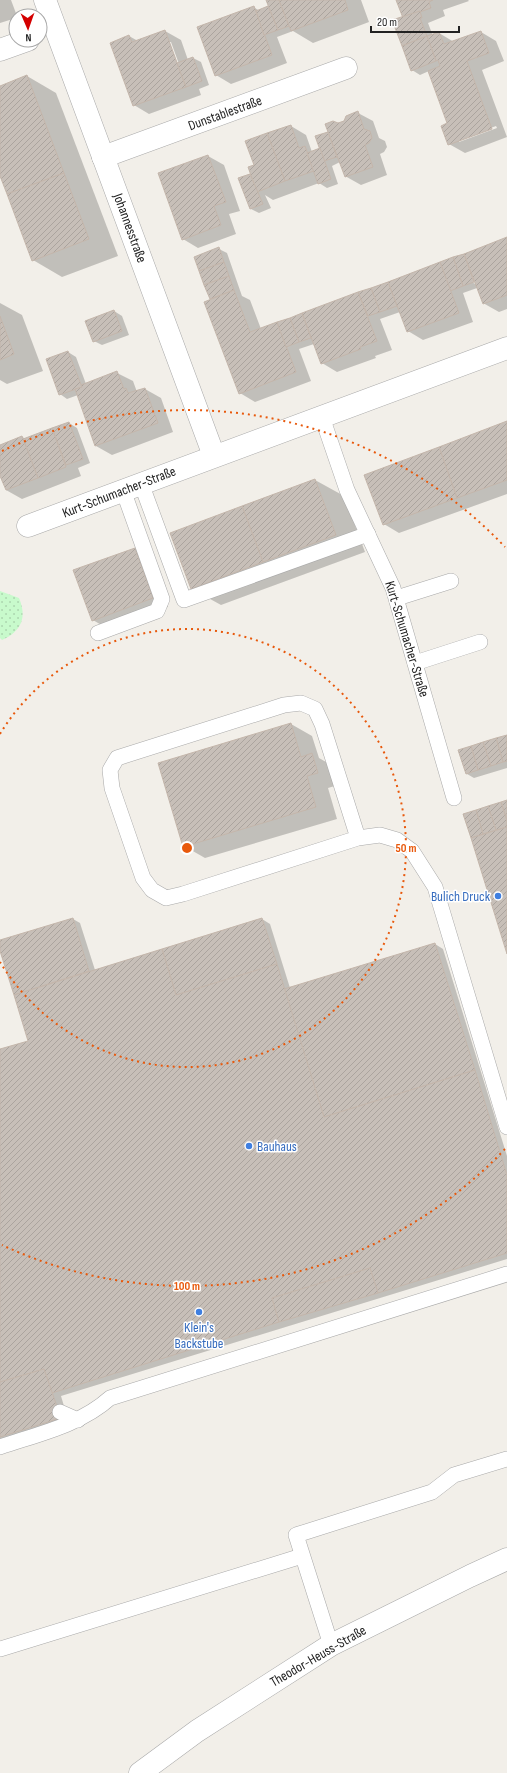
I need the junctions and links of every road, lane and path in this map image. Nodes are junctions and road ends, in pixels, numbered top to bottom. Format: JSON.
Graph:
{"nodes":[{"id":1,"x":48,"y":33,"type":"edge"},
{"id":2,"x":346,"y":68,"type":"dead end"},
{"id":3,"x":103,"y":157,"type":"junction"},
{"id":4,"x":507,"y":348,"type":"edge"},
{"id":5,"x":322,"y":417,"type":"junction"},
{"id":6,"x":214,"y":456,"type":"junction"},
{"id":7,"x":132,"y":487,"type":"junction"},
{"id":8,"x":28,"y":526,"type":"dead end"},
{"id":9,"x":368,"y":534,"type":"junction"},
{"id":10,"x":451,"y":581,"type":"dead end"},
{"id":11,"x":397,"y":598,"type":"junction"},
{"id":12,"x":98,"y":633,"type":"dead end"},
{"id":13,"x":480,"y":642,"type":"dead end"},
{"id":14,"x":415,"y":663,"type":"junction"},
{"id":15,"x":454,"y":798,"type":"dead end"},
{"id":16,"x":358,"y":838,"type":"junction"},
{"id":17,"x":507,"y":1127,"type":"edge"},
{"id":18,"x":507,"y":1274,"type":"edge"},
{"id":19,"x":60,"y":1412,"type":"dead end"},
{"id":20,"x":78,"y":1420,"type":"junction"},
{"id":21,"x":0,"y":1446,"type":"edge"},
{"id":22,"x":507,"y":1459,"type":"edge"},
{"id":23,"x":302,"y":1556,"type":"junction"},
{"id":24,"x":507,"y":1559,"type":"edge"},
{"id":25,"x":331,"y":1645,"type":"junction"},
{"id":26,"x":0,"y":1649,"type":"edge"},
{"id":27,"x":140,"y":1773,"type":"edge"}],
"edges":[{"from":1,"to":3,"type":"street","name":"Johannesstraße"},
{"from":2,"to":3,"type":"street","name":"Dunstablestraße"},
{"from":3,"to":6,"type":"street","name":"Johannesstraße"},
{"from":4,"to":5,"type":"street","name":"Kurt-Schumacher-Straße"},
{"from":5,"to":6,"type":"street","name":"Kurt-Schumacher-Straße"},
{"from":5,"to":9,"type":"lane","name":"Kurt-Schumacher-Straße"},
{"from":6,"to":7,"type":"street","name":"Kurt-Schumacher-Straße"},
{"from":7,"to":8,"type":"street","name":"Kurt-Schumacher-Straße"},
{"from":7,"to":9,"type":"lane"},
{"from":7,"to":12,"type":"lane"},
{"from":9,"to":11,"type":"lane","name":"Kurt-Schumacher-Straße"},
{"from":10,"to":11,"type":"lane"},
{"from":11,"to":14,"type":"lane","name":"Kurt-Schumacher-Straße"},
{"from":13,"to":14,"type":"lane"},
{"from":14,"to":15,"type":"lane","name":"Kurt-Schumacher-Straße"},
{"from":16,"to":16,"type":"lane"},
{"from":16,"to":17,"type":"lane"},
{"from":18,"to":20,"type":"lane"},
{"from":19,"to":20,"type":"lane"},
{"from":20,"to":21,"type":"lane"},
{"from":22,"to":23,"type":"lane"},
{"from":23,"to":25,"type":"lane"},
{"from":23,"to":26,"type":"lane"},
{"from":24,"to":25,"type":"street","name":"Theodor-Heuss-Straße"},
{"from":25,"to":27,"type":"street","name":"Theodor-Heuss-Straße"}]}
